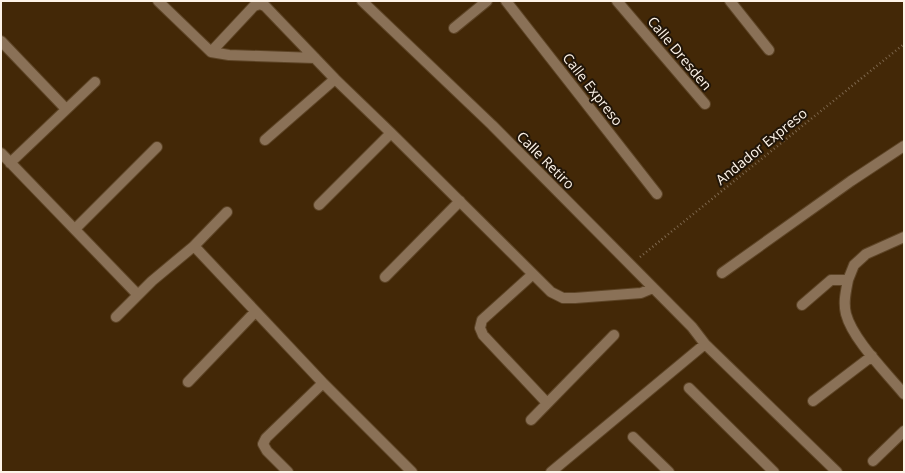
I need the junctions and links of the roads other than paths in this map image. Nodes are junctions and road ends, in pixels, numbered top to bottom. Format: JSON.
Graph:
{"nodes":[{"id":1,"x":158,"y":1,"type":"edge"},
{"id":2,"x":362,"y":1,"type":"edge"},
{"id":3,"x":487,"y":1,"type":"edge"},
{"id":4,"x":506,"y":1,"type":"edge"},
{"id":5,"x":617,"y":1,"type":"edge"},
{"id":6,"x":730,"y":1,"type":"edge"},
{"id":7,"x":454,"y":28,"type":"dead end"},
{"id":8,"x":1,"y":41,"type":"edge"},
{"id":9,"x":770,"y":50,"type":"dead end"},
{"id":10,"x":211,"y":52,"type":"junction"},
{"id":11,"x":315,"y":58,"type":"junction"},
{"id":12,"x":335,"y":79,"type":"junction"},
{"id":13,"x":95,"y":82,"type":"dead end"},
{"id":14,"x":706,"y":104,"type":"dead end"},
{"id":15,"x":66,"y":109,"type":"junction"},
{"id":16,"x":391,"y":133,"type":"junction"},
{"id":17,"x":266,"y":140,"type":"dead end"},
{"id":18,"x":904,"y":146,"type":"edge"},
{"id":19,"x":157,"y":147,"type":"dead end"},
{"id":20,"x":1,"y":153,"type":"edge"},
{"id":21,"x":10,"y":163,"type":"junction"},
{"id":22,"x":657,"y":194,"type":"dead end"},
{"id":23,"x":460,"y":201,"type":"junction"},
{"id":24,"x":319,"y":204,"type":"dead end"},
{"id":25,"x":227,"y":212,"type":"dead end"},
{"id":26,"x":74,"y":230,"type":"junction"},
{"id":27,"x":904,"y":237,"type":"edge"},
{"id":28,"x":194,"y":246,"type":"junction"},
{"id":29,"x":722,"y":273,"type":"dead end"},
{"id":30,"x":533,"y":274,"type":"junction"},
{"id":31,"x":385,"y":277,"type":"dead end"},
{"id":32,"x":848,"y":280,"type":"junction"},
{"id":33,"x":654,"y":288,"type":"junction"},
{"id":34,"x":138,"y":295,"type":"junction"},
{"id":35,"x":802,"y":305,"type":"dead end"},
{"id":36,"x":255,"y":312,"type":"junction"},
{"id":37,"x":116,"y":317,"type":"dead end"},
{"id":38,"x":614,"y":335,"type":"dead end"},
{"id":39,"x":705,"y":344,"type":"junction"},
{"id":40,"x":872,"y":356,"type":"junction"},
{"id":41,"x":188,"y":382,"type":"dead end"},
{"id":42,"x":323,"y":383,"type":"junction"},
{"id":43,"x":688,"y":388,"type":"dead end"},
{"id":44,"x":904,"y":394,"type":"edge"},
{"id":45,"x":813,"y":401,"type":"dead end"},
{"id":46,"x":547,"y":404,"type":"junction"},
{"id":47,"x":531,"y":420,"type":"dead end"},
{"id":48,"x":904,"y":431,"type":"edge"},
{"id":49,"x":633,"y":437,"type":"dead end"},
{"id":50,"x":873,"y":461,"type":"dead end"},
{"id":51,"x":288,"y":472,"type":"edge"},
{"id":52,"x":412,"y":472,"type":"edge"},
{"id":53,"x":551,"y":472,"type":"edge"},
{"id":54,"x":668,"y":472,"type":"edge"},
{"id":55,"x":774,"y":472,"type":"edge"},
{"id":56,"x":837,"y":472,"type":"edge"}],
"edges":[{"from":1,"to":10,"type":"street"},
{"from":2,"to":33,"type":"street","name":"Calle Retiro"},
{"from":3,"to":7,"type":"street"},
{"from":4,"to":22,"type":"street","name":"Calle Expreso"},
{"from":5,"to":14,"type":"street","name":"Calle Dresden"},
{"from":6,"to":9,"type":"street"},
{"from":8,"to":15,"type":"street"},
{"from":10,"to":11,"type":"street"},
{"from":10,"to":11,"type":"street"},
{"from":11,"to":12,"type":"street"},
{"from":12,"to":16,"type":"street"},
{"from":12,"to":17,"type":"street"},
{"from":13,"to":15,"type":"street"},
{"from":15,"to":21,"type":"street"},
{"from":16,"to":23,"type":"street"},
{"from":16,"to":24,"type":"street"},
{"from":18,"to":29,"type":"street"},
{"from":19,"to":26,"type":"street"},
{"from":20,"to":21,"type":"street"},
{"from":21,"to":26,"type":"street"},
{"from":23,"to":30,"type":"street"},
{"from":23,"to":31,"type":"street"},
{"from":25,"to":28,"type":"street"},
{"from":26,"to":34,"type":"street"},
{"from":27,"to":32,"type":"street"},
{"from":28,"to":34,"type":"street"},
{"from":28,"to":36,"type":"street"},
{"from":30,"to":33,"type":"street"},
{"from":30,"to":46,"type":"street"},
{"from":32,"to":35,"type":"street"},
{"from":32,"to":40,"type":"street"},
{"from":33,"to":39,"type":"street","name":"Calle Retiro"},
{"from":34,"to":37,"type":"street"},
{"from":36,"to":41,"type":"street"},
{"from":36,"to":42,"type":"street"},
{"from":38,"to":46,"type":"street"},
{"from":39,"to":53,"type":"street"},
{"from":39,"to":56,"type":"street","name":"Calle Retiro"},
{"from":40,"to":44,"type":"street"},
{"from":40,"to":45,"type":"street"},
{"from":42,"to":51,"type":"street"},
{"from":42,"to":52,"type":"street"},
{"from":43,"to":55,"type":"street"},
{"from":46,"to":47,"type":"street"},
{"from":48,"to":50,"type":"street"},
{"from":49,"to":54,"type":"street"}]}
